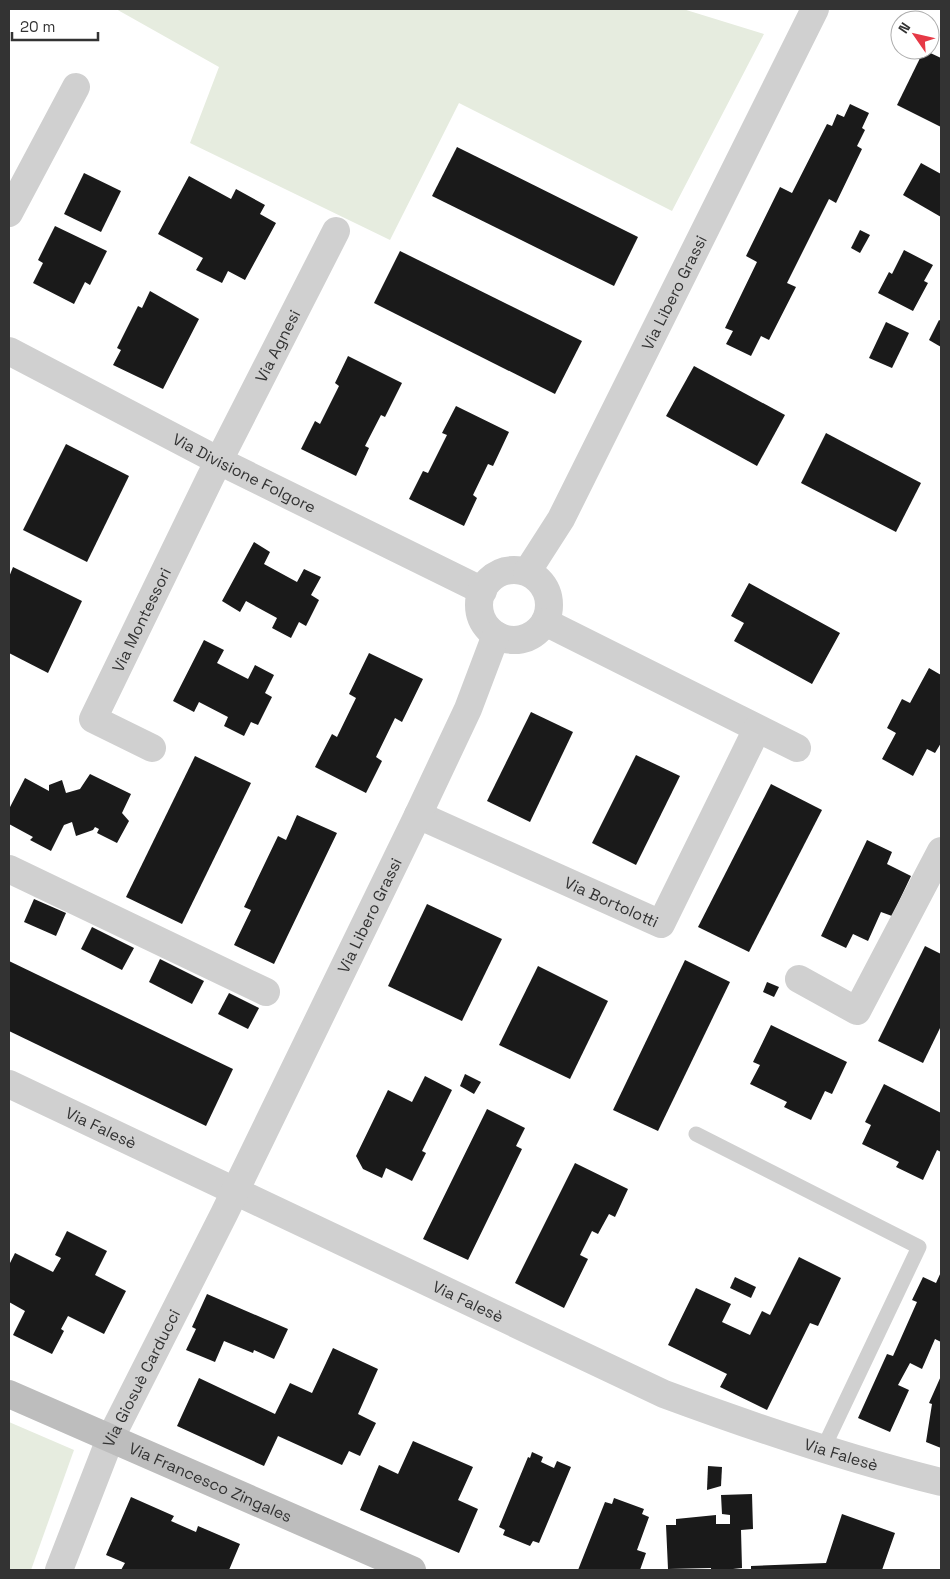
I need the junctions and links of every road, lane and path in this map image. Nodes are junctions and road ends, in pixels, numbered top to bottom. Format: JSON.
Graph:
{"nodes":[{"id":1,"x":815,"y":9,"type":"edge"},
{"id":2,"x":76,"y":87,"type":"dead end"},
{"id":3,"x":9,"y":213,"type":"edge"},
{"id":4,"x":336,"y":231,"type":"dead end"},
{"id":5,"x":9,"y":351,"type":"edge"},
{"id":6,"x":219,"y":461,"type":"junction"},
{"id":7,"x":527,"y":572,"type":"junction"},
{"id":8,"x":482,"y":590,"type":"junction"},
{"id":9,"x":545,"y":622,"type":"junction"},
{"id":10,"x":496,"y":635,"type":"junction"},
{"id":11,"x":757,"y":729,"type":"junction"},
{"id":12,"x":152,"y":748,"type":"dead end"},
{"id":13,"x":797,"y":748,"type":"dead end"},
{"id":14,"x":418,"y":815,"type":"junction"},
{"id":15,"x":941,"y":850,"type":"edge"},
{"id":16,"x":12,"y":879,"type":"edge"},
{"id":17,"x":799,"y":979,"type":"dead end"},
{"id":18,"x":266,"y":992,"type":"dead end"},
{"id":19,"x":9,"y":1084,"type":"edge"},
{"id":20,"x":696,"y":1134,"type":"dead end"},
{"id":21,"x":235,"y":1192,"type":"junction"},
{"id":22,"x":9,"y":1394,"type":"edge"},
{"id":23,"x":110,"y":1439,"type":"junction"},
{"id":24,"x":823,"y":1449,"type":"junction"},
{"id":25,"x":941,"y":1482,"type":"edge"},
{"id":26,"x":59,"y":1570,"type":"edge"},
{"id":27,"x":412,"y":1570,"type":"edge"}],
"edges":[{"from":1,"to":7,"type":"street","name":"Via Libero Grassi"},
{"from":2,"to":3,"type":"street"},
{"from":4,"to":6,"type":"street","name":"Via Agnesi"},
{"from":5,"to":6,"type":"street","name":"Via Divisione Folgore"},
{"from":6,"to":8,"type":"street","name":"Via Divisione Folgore"},
{"from":6,"to":12,"type":"street","name":"Via Montessori"},
{"from":7,"to":8,"type":"street"},
{"from":7,"to":9,"type":"street"},
{"from":8,"to":10,"type":"street"},
{"from":9,"to":10,"type":"street"},
{"from":9,"to":11,"type":"street"},
{"from":10,"to":14,"type":"street","name":"Via Libero Grassi"},
{"from":11,"to":13,"type":"street"},
{"from":11,"to":14,"type":"street","name":"Via Bortolotti"},
{"from":14,"to":21,"type":"street","name":"Via Libero Grassi"},
{"from":15,"to":17,"type":"street"},
{"from":16,"to":18,"type":"street"},
{"from":19,"to":21,"type":"street","name":"Via Falesè"},
{"from":20,"to":24,"type":"lane"},
{"from":21,"to":23,"type":"street","name":"Via Giosuè Carducci"},
{"from":21,"to":24,"type":"street","name":"Via Falesè"},
{"from":22,"to":23,"type":"street","name":"Via Francesco Zingales"},
{"from":23,"to":26,"type":"street","name":"Via Giosuè Carducci"},
{"from":23,"to":27,"type":"street","name":"Via Francesco Zingales"},
{"from":24,"to":25,"type":"street","name":"Via Falesè"}]}
